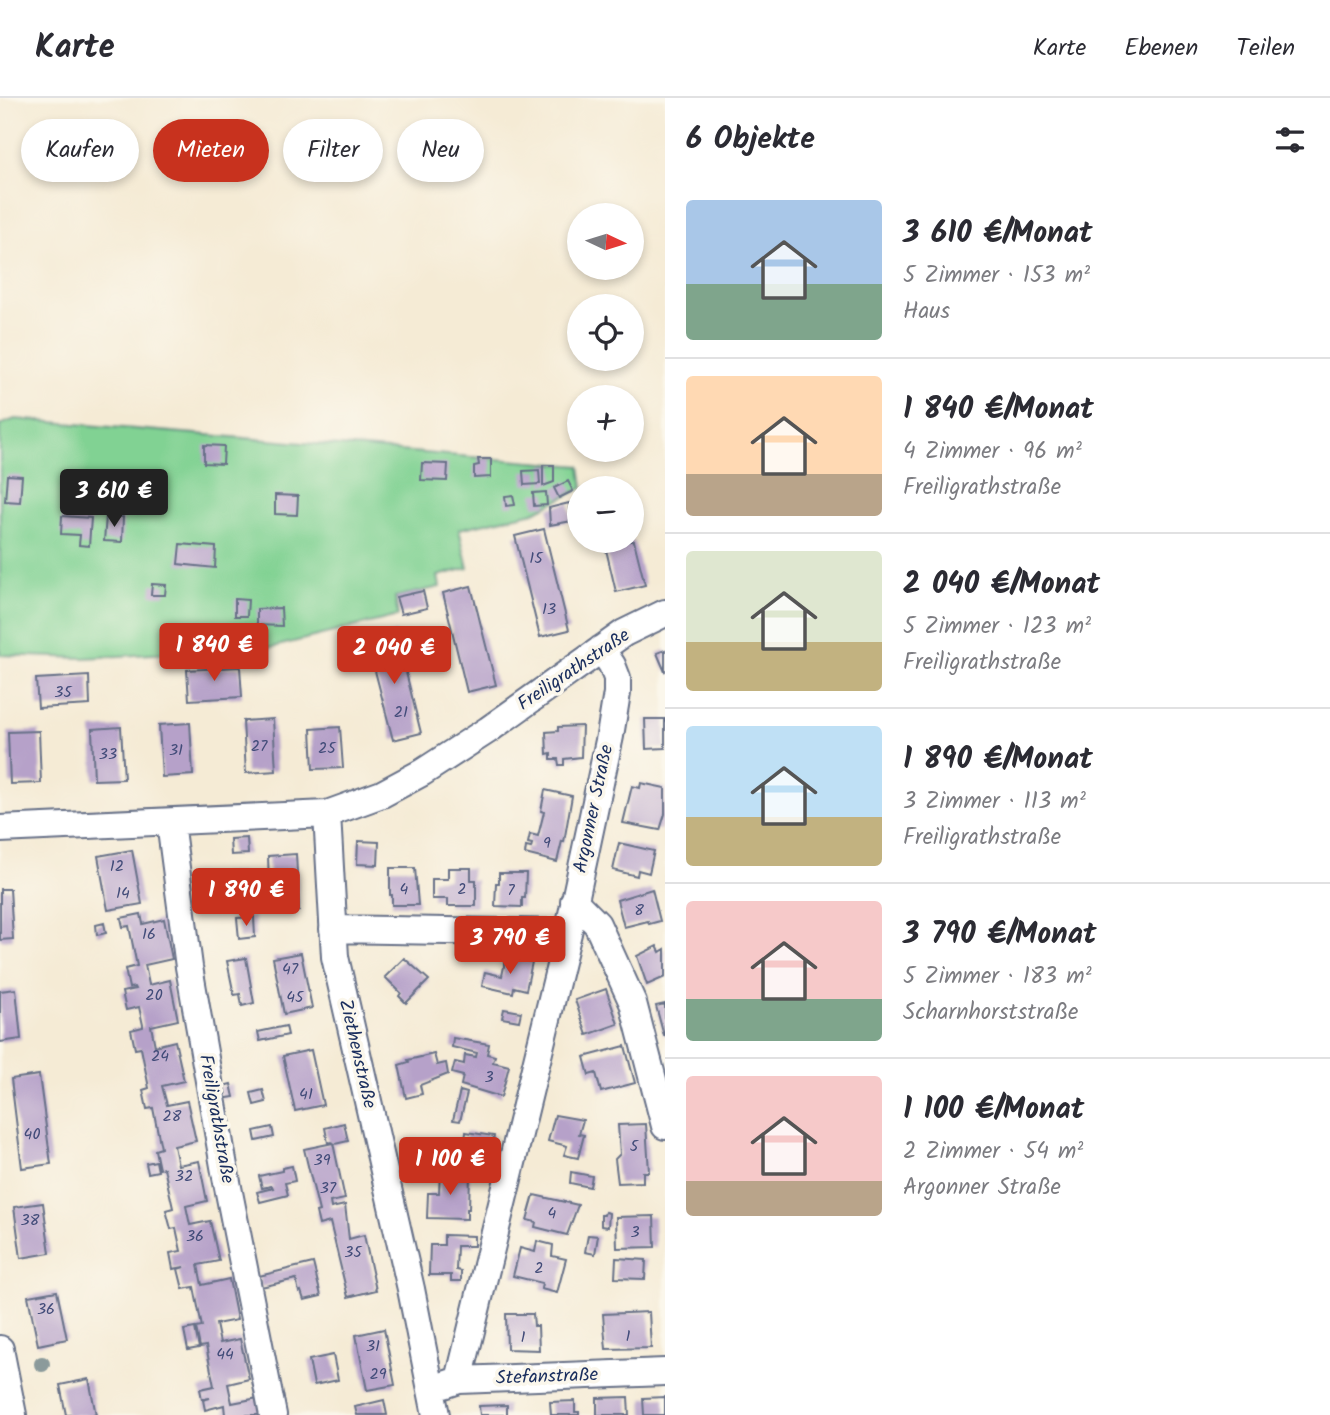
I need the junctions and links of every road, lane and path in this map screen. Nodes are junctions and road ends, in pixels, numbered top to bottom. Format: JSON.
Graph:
{"nodes":[{"id":1,"x":665,"y":612,"type":"edge"},
{"id":2,"x":601,"y":649,"type":"junction"},
{"id":3,"x":327,"y":814,"type":"junction"},
{"id":4,"x":170,"y":822,"type":"junction"},
{"id":5,"x":0,"y":829,"type":"edge"},
{"id":6,"x":574,"y":901,"type":"junction"},
{"id":7,"x":333,"y":929,"type":"junction"},
{"id":8,"x":568,"y":933,"type":"junction"},
{"id":9,"x":665,"y":1126,"type":"edge"},
{"id":10,"x":0,"y":1349,"type":"edge"},
{"id":11,"x":665,"y":1373,"type":"edge"},
{"id":12,"x":459,"y":1380,"type":"junction"},
{"id":13,"x":430,"y":1389,"type":"junction"},
{"id":14,"x":13,"y":1415,"type":"edge"},
{"id":15,"x":273,"y":1415,"type":"edge"},
{"id":16,"x":436,"y":1415,"type":"edge"}],
"edges":[{"from":1,"to":2,"type":"street","name":"Freiligrathstraße"},
{"from":2,"to":3,"type":"street","name":"Freiligrathstraße"},
{"from":2,"to":6,"type":"street","name":"Argonner Straße"},
{"from":3,"to":4,"type":"street","name":"Freiligrathstraße"},
{"from":3,"to":7,"type":"street","name":"Ziethenstraße"},
{"from":4,"to":5,"type":"street","name":"Freiligrathstraße"},
{"from":4,"to":15,"type":"street","name":"Freiligrathstraße"},
{"from":6,"to":8,"type":"street","name":"Argonner Straße"},
{"from":6,"to":9,"type":"street"},
{"from":7,"to":8,"type":"street"},
{"from":7,"to":13,"type":"street","name":"Ziethenstraße"},
{"from":8,"to":12,"type":"street","name":"Argonner Straße"},
{"from":10,"to":14,"type":"street"},
{"from":11,"to":12,"type":"street","name":"Stefanstraße"},
{"from":12,"to":13,"type":"street","name":"Stefanstraße"},
{"from":13,"to":16,"type":"street","name":"Ziethenstraße"}]}
